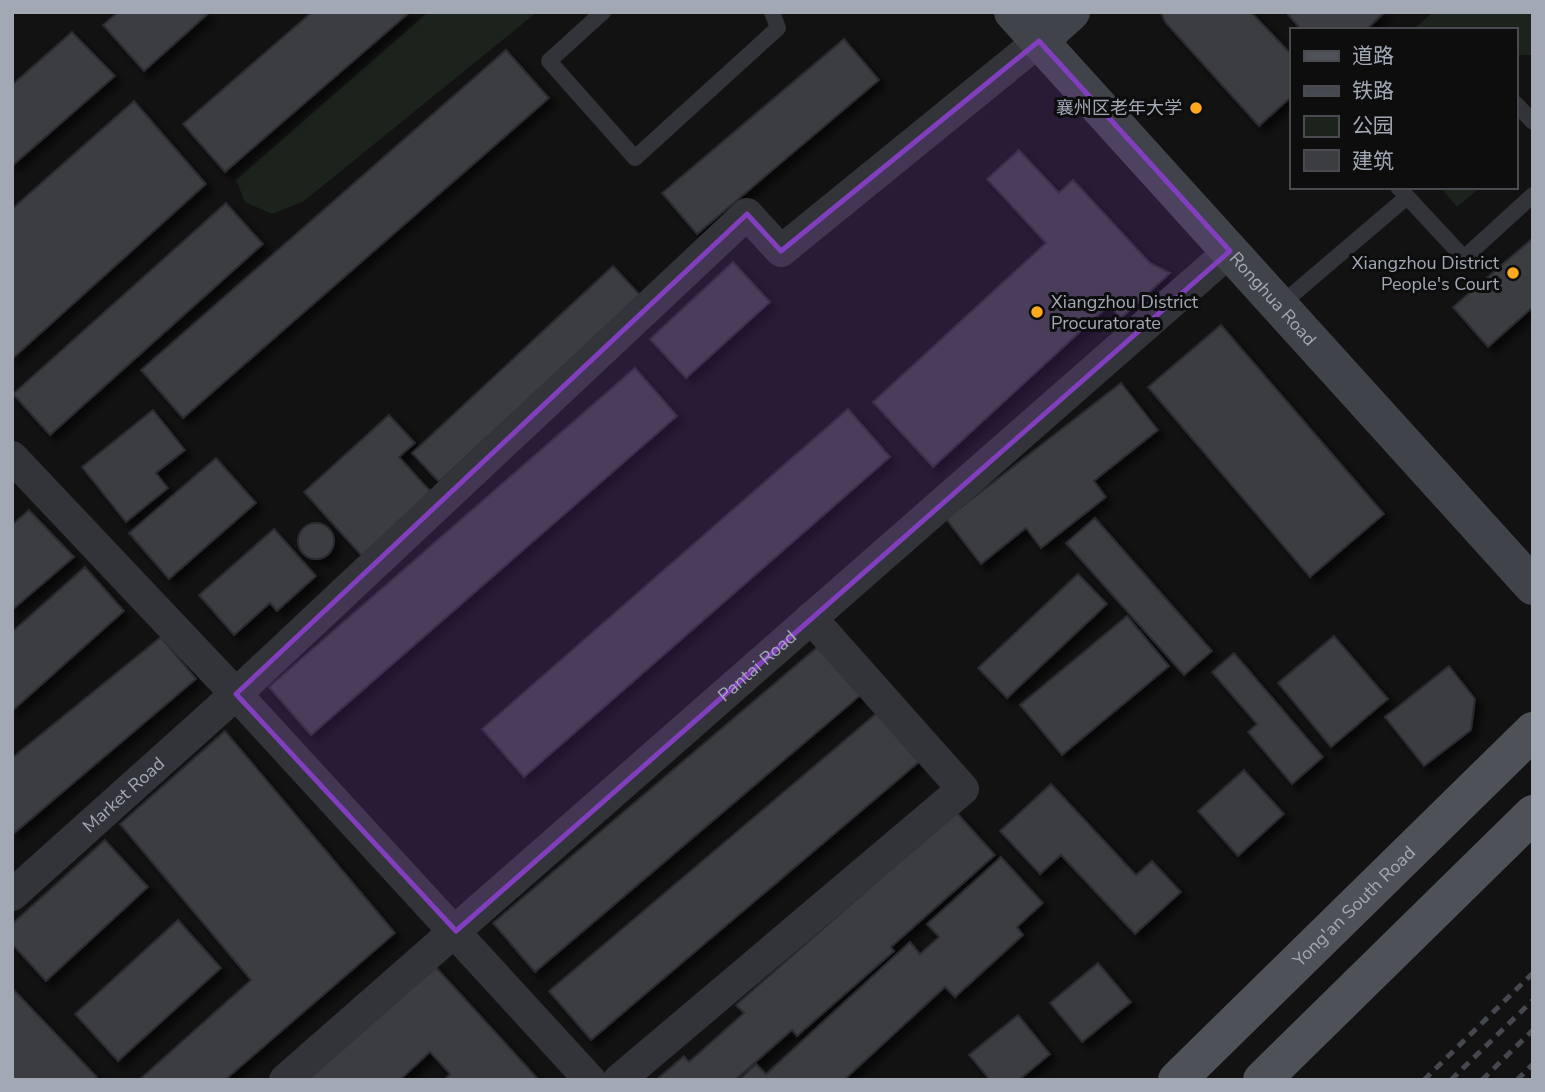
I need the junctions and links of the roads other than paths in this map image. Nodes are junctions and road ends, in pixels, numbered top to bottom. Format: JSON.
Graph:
{"nodes":[{"id":1,"x":603,"y":12,"type":"edge"},
{"id":2,"x":772,"y":12,"type":"edge"},
{"id":3,"x":1013,"y":12,"type":"edge"},
{"id":4,"x":1071,"y":12,"type":"edge"},
{"id":5,"x":1039,"y":41,"type":"junction"},
{"id":6,"x":1517,"y":105,"type":"edge"},
{"id":7,"x":1533,"y":122,"type":"edge"},
{"id":8,"x":1403,"y":192,"type":"edge"},
{"id":9,"x":1533,"y":195,"type":"edge"},
{"id":10,"x":1230,"y":251,"type":"junction"},
{"id":11,"x":1279,"y":306,"type":"junction"},
{"id":12,"x":12,"y":457,"type":"edge"},
{"id":13,"x":1533,"y":586,"type":"edge"},
{"id":14,"x":811,"y":618,"type":"junction"},
{"id":15,"x":236,"y":694,"type":"junction"},
{"id":16,"x":1533,"y":731,"type":"edge"},
{"id":17,"x":1533,"y":814,"type":"edge"},
{"id":18,"x":12,"y":895,"type":"edge"},
{"id":19,"x":456,"y":931,"type":"junction"},
{"id":20,"x":285,"y":1080,"type":"edge"},
{"id":21,"x":590,"y":1080,"type":"edge"},
{"id":22,"x":619,"y":1080,"type":"edge"},
{"id":23,"x":1177,"y":1080,"type":"edge"},
{"id":24,"x":1262,"y":1080,"type":"edge"}],
"edges":[{"from":1,"to":2,"type":"lane"},
{"from":3,"to":5,"type":"main road","name":"Ronghua Road"},
{"from":4,"to":5,"type":"main road"},
{"from":5,"to":10,"type":"main road","name":"Ronghua Road"},
{"from":5,"to":15,"type":"street","name":"Market Road"},
{"from":6,"to":7,"type":"lane"},
{"from":8,"to":9,"type":"lane"},
{"from":8,"to":11,"type":"lane"},
{"from":10,"to":11,"type":"main road","name":"Ronghua Road"},
{"from":10,"to":14,"type":"street","name":"Pantai Road"},
{"from":11,"to":13,"type":"main road","name":"Ronghua Road"},
{"from":12,"to":15,"type":"street"},
{"from":14,"to":19,"type":"street","name":"Pantai Road"},
{"from":14,"to":22,"type":"street"},
{"from":15,"to":18,"type":"street","name":"Market Road"},
{"from":15,"to":19,"type":"street"},
{"from":16,"to":23,"type":"main road","name":"Yong'an South Road"},
{"from":17,"to":24,"type":"main road"},
{"from":19,"to":20,"type":"street","name":"Pantai Road"},
{"from":19,"to":21,"type":"street"}]}
